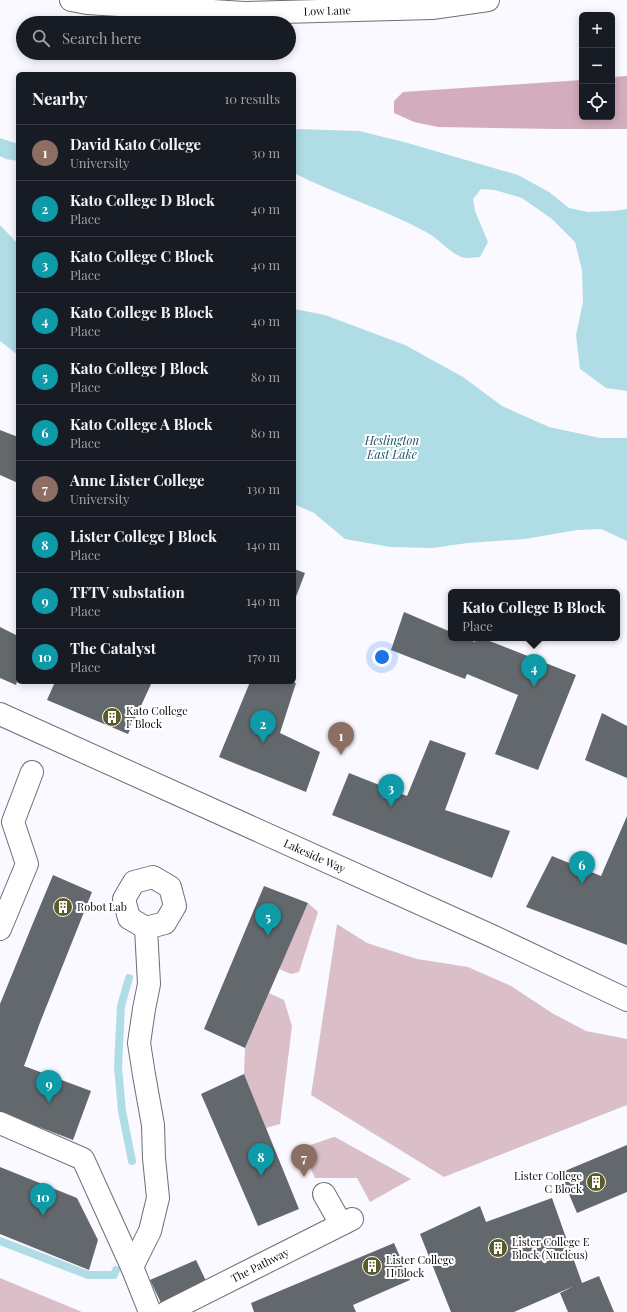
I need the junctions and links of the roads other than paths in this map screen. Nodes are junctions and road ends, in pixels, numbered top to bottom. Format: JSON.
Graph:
{"nodes":[{"id":1,"x":71,"y":0,"type":"edge"},
{"id":2,"x":488,"y":0,"type":"edge"},
{"id":3,"x":0,"y":714,"type":"edge"},
{"id":4,"x":32,"y":772,"type":"dead end"},
{"id":5,"x":146,"y":928,"type":"dead end"},
{"id":6,"x":0,"y":929,"type":"edge"},
{"id":7,"x":627,"y":1000,"type":"edge"},
{"id":8,"x":0,"y":1123,"type":"edge"},
{"id":9,"x":324,"y":1194,"type":"dead end"},
{"id":10,"x":132,"y":1267,"type":"junction"},
{"id":11,"x":150,"y":1312,"type":"edge"},
{"id":12,"x":167,"y":1312,"type":"edge"}],
"edges":[{"from":1,"to":2,"type":"street","name":"Low Lane"},
{"from":3,"to":7,"type":"street","name":"Lakeside Way"},
{"from":4,"to":6,"type":"street"},
{"from":5,"to":10,"type":"street"},
{"from":8,"to":10,"type":"street"},
{"from":9,"to":12,"type":"street","name":"The Pathway"},
{"from":10,"to":11,"type":"street"}]}
